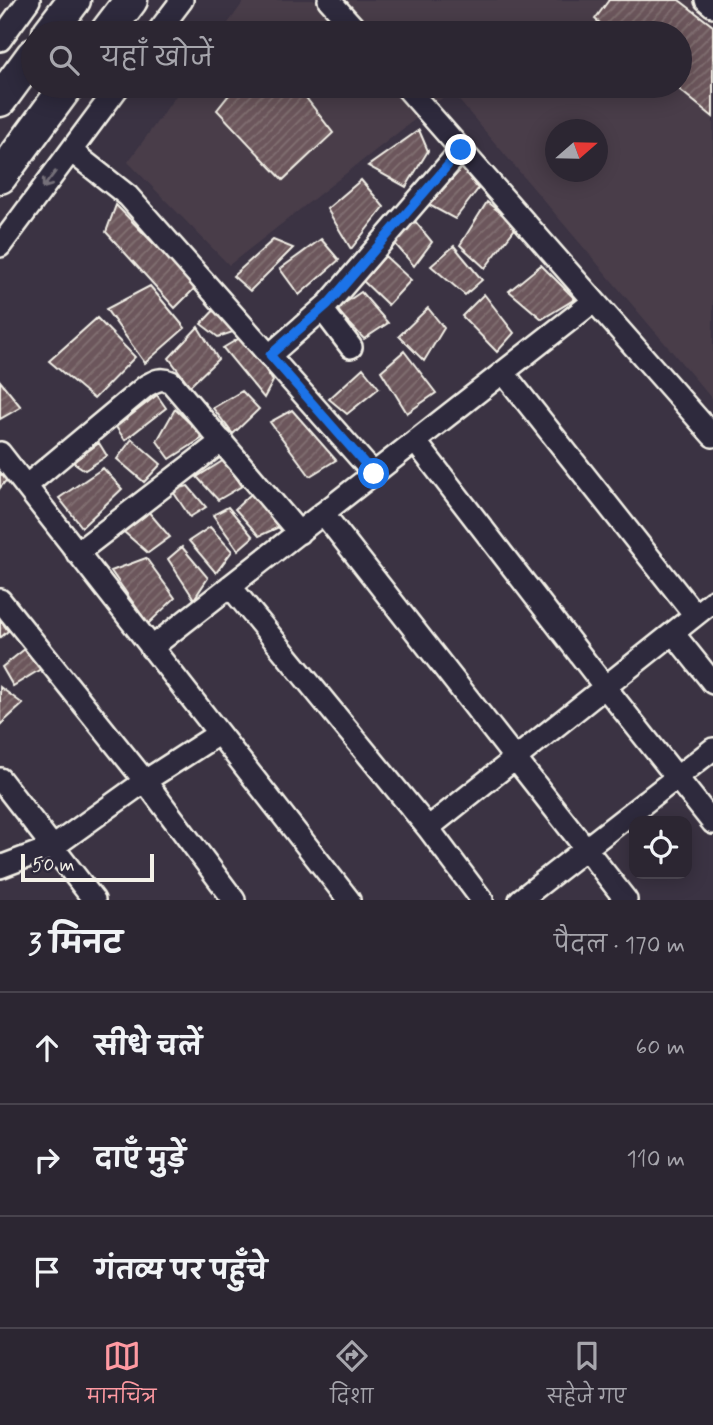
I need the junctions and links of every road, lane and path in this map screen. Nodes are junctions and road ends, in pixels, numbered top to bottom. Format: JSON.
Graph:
{"nodes":[{"id":1,"x":29,"y":0,"type":"edge"},
{"id":2,"x":74,"y":0,"type":"edge"},
{"id":3,"x":131,"y":0,"type":"edge"},
{"id":4,"x":182,"y":0,"type":"edge"},
{"id":5,"x":330,"y":0,"type":"edge"},
{"id":6,"x":706,"y":0,"type":"edge"},
{"id":7,"x":713,"y":6,"type":"edge"},
{"id":8,"x":58,"y":21,"type":"edge"},
{"id":9,"x":115,"y":21,"type":"edge"},
{"id":10,"x":166,"y":21,"type":"edge"},
{"id":11,"x":348,"y":21,"type":"edge"},
{"id":12,"x":0,"y":40,"type":"edge"},
{"id":13,"x":21,"y":71,"type":"edge"},
{"id":14,"x":58,"y":98,"type":"edge"},
{"id":15,"x":110,"y":98,"type":"edge"},
{"id":16,"x":416,"y":98,"type":"edge"},
{"id":17,"x":0,"y":100,"type":"edge"},
{"id":18,"x":461,"y":150,"type":"junction"},
{"id":19,"x":71,"y":151,"type":"junction"},
{"id":20,"x":0,"y":177,"type":"edge"},
{"id":21,"x":0,"y":246,"type":"edge"},
{"id":22,"x":594,"y":301,"type":"junction"},
{"id":23,"x":322,"y":309,"type":"junction"},
{"id":24,"x":351,"y":347,"type":"dead end"},
{"id":25,"x":270,"y":355,"type":"junction"},
{"id":26,"x":503,"y":372,"type":"junction"},
{"id":27,"x":713,"y":436,"type":"edge"},
{"id":28,"x":222,"y":441,"type":"junction"},
{"id":29,"x":415,"y":442,"type":"junction"},
{"id":30,"x":0,"y":453,"type":"edge"},
{"id":31,"x":374,"y":474,"type":"junction"},
{"id":32,"x":26,"y":486,"type":"junction"},
{"id":33,"x":323,"y":513,"type":"junction"},
{"id":34,"x":299,"y":533,"type":"junction"},
{"id":35,"x":77,"y":553,"type":"junction"},
{"id":36,"x":230,"y":586,"type":"junction"},
{"id":37,"x":0,"y":600,"type":"edge"},
{"id":38,"x":708,"y":607,"type":"edge"},
{"id":39,"x":673,"y":633,"type":"junction"},
{"id":40,"x":151,"y":648,"type":"junction"},
{"id":41,"x":713,"y":683,"type":"edge"},
{"id":42,"x":604,"y":687,"type":"junction"},
{"id":43,"x":218,"y":734,"type":"junction"},
{"id":44,"x":713,"y":749,"type":"edge"},
{"id":45,"x":515,"y":759,"type":"junction"},
{"id":46,"x":677,"y":778,"type":"junction"},
{"id":47,"x":0,"y":779,"type":"edge"},
{"id":48,"x":145,"y":782,"type":"junction"},
{"id":49,"x":713,"y":823,"type":"edge"},
{"id":50,"x":428,"y":828,"type":"junction"},
{"id":51,"x":53,"y":847,"type":"junction"},
{"id":52,"x":586,"y":849,"type":"junction"},
{"id":53,"x":0,"y":867,"type":"edge"},
{"id":54,"x":94,"y":900,"type":"edge"},
{"id":55,"x":234,"y":900,"type":"edge"},
{"id":56,"x":349,"y":900,"type":"edge"},
{"id":57,"x":482,"y":900,"type":"edge"},
{"id":58,"x":520,"y":900,"type":"edge"},
{"id":59,"x":626,"y":900,"type":"edge"}],
"edges":[{"from":1,"to":12,"type":"street"},
{"from":2,"to":8,"type":"highway"},
{"from":3,"to":9,"type":"highway"},
{"from":4,"to":10,"type":"street"},
{"from":5,"to":11,"type":"street"},
{"from":6,"to":7,"type":"street"},
{"from":13,"to":17,"type":"highway"},
{"from":14,"to":20,"type":"highway"},
{"from":15,"to":19,"type":"street"},
{"from":16,"to":18,"type":"street"},
{"from":18,"to":22,"type":"street"},
{"from":18,"to":23,"type":"street"},
{"from":19,"to":21,"type":"street","one_way":true},
{"from":19,"to":25,"type":"street"},
{"from":22,"to":26,"type":"street"},
{"from":22,"to":27,"type":"street"},
{"from":23,"to":24,"type":"street"},
{"from":23,"to":25,"type":"street"},
{"from":25,"to":31,"type":"street"},
{"from":26,"to":29,"type":"street"},
{"from":26,"to":38,"type":"street"},
{"from":28,"to":32,"type":"street"},
{"from":28,"to":34,"type":"street"},
{"from":28,"to":35,"type":"street"},
{"from":29,"to":31,"type":"street"},
{"from":29,"to":42,"type":"street"},
{"from":30,"to":32,"type":"street"},
{"from":31,"to":33,"type":"street"},
{"from":32,"to":35,"type":"street"},
{"from":33,"to":34,"type":"street"},
{"from":33,"to":45,"type":"street"},
{"from":34,"to":36,"type":"street"},
{"from":35,"to":40,"type":"street"},
{"from":36,"to":40,"type":"street"},
{"from":36,"to":50,"type":"street"},
{"from":37,"to":48,"type":"street"},
{"from":38,"to":39,"type":"street"},
{"from":39,"to":41,"type":"street"},
{"from":39,"to":42,"type":"street"},
{"from":40,"to":43,"type":"street"},
{"from":42,"to":45,"type":"street"},
{"from":42,"to":46,"type":"street"},
{"from":43,"to":48,"type":"street"},
{"from":43,"to":56,"type":"street"},
{"from":44,"to":46,"type":"street"},
{"from":45,"to":50,"type":"street"},
{"from":45,"to":52,"type":"street"},
{"from":46,"to":49,"type":"street"},
{"from":46,"to":52,"type":"street"},
{"from":47,"to":51,"type":"street"},
{"from":48,"to":51,"type":"street"},
{"from":48,"to":55,"type":"street"},
{"from":50,"to":57,"type":"street"},
{"from":51,"to":53,"type":"street"},
{"from":51,"to":54,"type":"street"},
{"from":52,"to":58,"type":"street"},
{"from":52,"to":59,"type":"street"}]}
